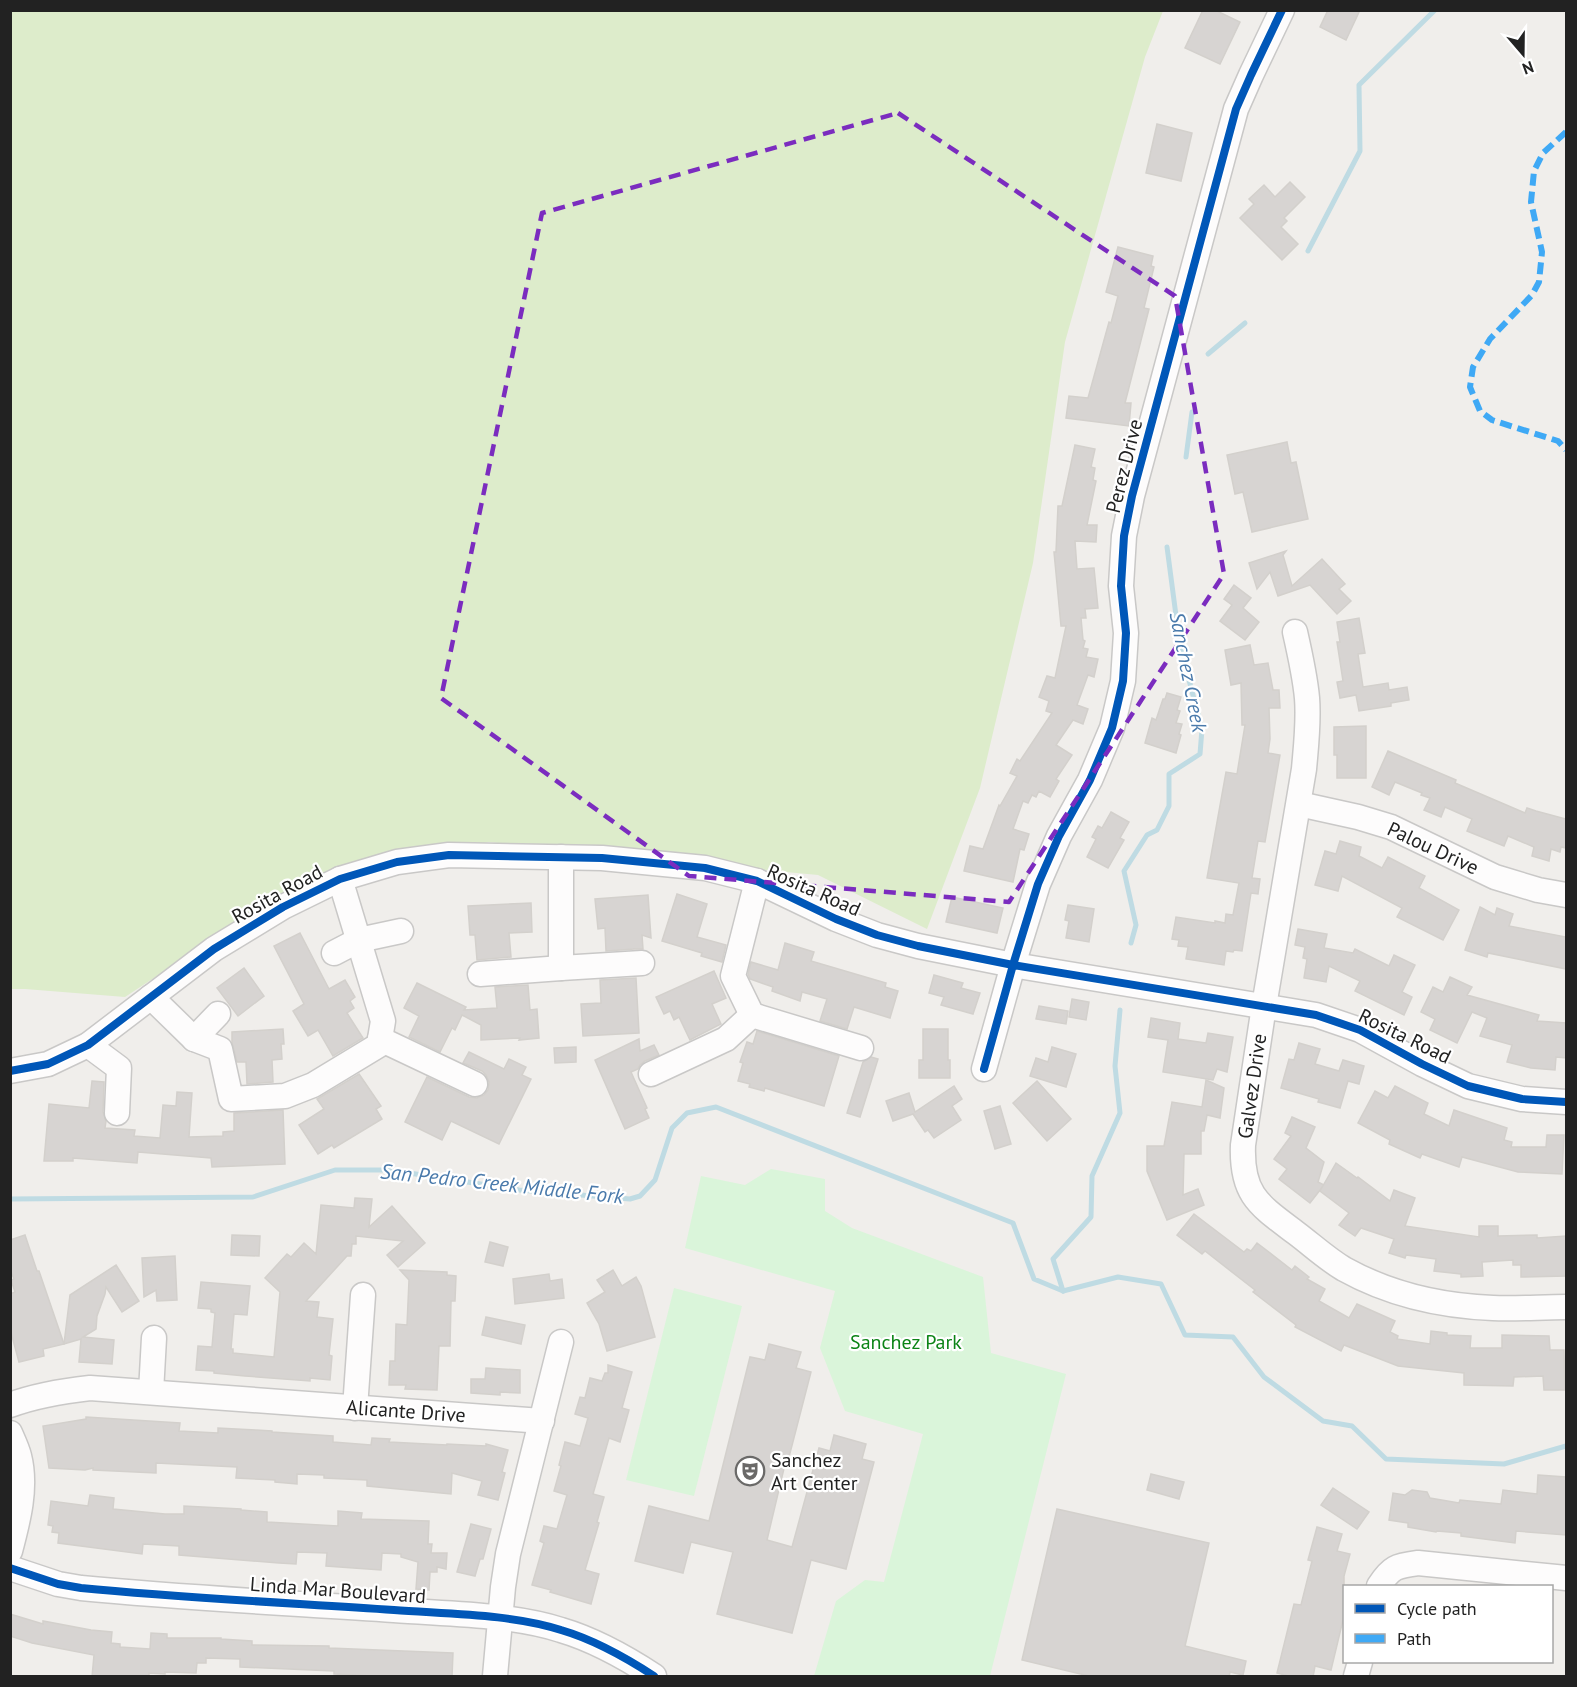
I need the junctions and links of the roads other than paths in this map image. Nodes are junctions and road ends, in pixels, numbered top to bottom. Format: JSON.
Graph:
{"nodes":[{"id":1,"x":1282,"y":10,"type":"edge"},
{"id":2,"x":1295,"y":632,"type":"dead end"},
{"id":3,"x":1299,"y":804,"type":"junction"},
{"id":4,"x":561,"y":857,"type":"junction"},
{"id":5,"x":340,"y":879,"type":"junction"},
{"id":6,"x":757,"y":881,"type":"junction"},
{"id":7,"x":1566,"y":894,"type":"edge"},
{"id":8,"x":401,"y":931,"type":"dead end"},
{"id":9,"x":359,"y":940,"type":"junction"},
{"id":10,"x":333,"y":952,"type":"dead end"},
{"id":11,"x":642,"y":963,"type":"dead end"},
{"id":12,"x":1013,"y":965,"type":"junction"},
{"id":13,"x":561,"y":968,"type":"junction"},
{"id":14,"x":480,"y":974,"type":"dead end"},
{"id":15,"x":151,"y":997,"type":"junction"},
{"id":16,"x":1264,"y":1006,"type":"junction"},
{"id":17,"x":218,"y":1014,"type":"dead end"},
{"id":18,"x":752,"y":1015,"type":"junction"},
{"id":19,"x":194,"y":1039,"type":"junction"},
{"id":20,"x":380,"y":1039,"type":"junction"},
{"id":21,"x":88,"y":1045,"type":"junction"},
{"id":22,"x":861,"y":1048,"type":"dead end"},
{"id":23,"x":984,"y":1069,"type":"dead end"},
{"id":24,"x":10,"y":1071,"type":"edge"},
{"id":25,"x":651,"y":1074,"type":"dead end"},
{"id":26,"x":475,"y":1084,"type":"dead end"},
{"id":27,"x":1566,"y":1102,"type":"edge"},
{"id":28,"x":117,"y":1113,"type":"dead end"},
{"id":29,"x":363,"y":1295,"type":"dead end"},
{"id":30,"x":1566,"y":1306,"type":"edge"},
{"id":31,"x":154,"y":1338,"type":"dead end"},
{"id":32,"x":561,"y":1342,"type":"dead end"},
{"id":33,"x":151,"y":1392,"type":"junction"},
{"id":34,"x":10,"y":1405,"type":"edge"},
{"id":35,"x":354,"y":1408,"type":"junction"},
{"id":36,"x":542,"y":1421,"type":"junction"},
{"id":37,"x":10,"y":1433,"type":"edge"},
{"id":38,"x":10,"y":1551,"type":"edge"},
{"id":39,"x":10,"y":1568,"type":"edge"},
{"id":40,"x":1566,"y":1578,"type":"edge"},
{"id":41,"x":1380,"y":1585,"type":"edge"},
{"id":42,"x":500,"y":1619,"type":"junction"},
{"id":43,"x":495,"y":1677,"type":"edge"},
{"id":44,"x":654,"y":1677,"type":"edge"}],
"edges":[{"from":1,"to":12,"type":"street","name":"Perez Drive"},
{"from":2,"to":3,"type":"street","name":"Galvez Drive"},
{"from":3,"to":7,"type":"street","name":"Palou Drive"},
{"from":3,"to":16,"type":"street","name":"Galvez Drive"},
{"from":4,"to":5,"type":"street","name":"Rosita Road"},
{"from":4,"to":6,"type":"street","name":"Rosita Road"},
{"from":4,"to":13,"type":"street"},
{"from":5,"to":9,"type":"street"},
{"from":5,"to":15,"type":"street","name":"Rosita Road"},
{"from":6,"to":12,"type":"street","name":"Rosita Road"},
{"from":6,"to":18,"type":"street"},
{"from":8,"to":9,"type":"street"},
{"from":9,"to":10,"type":"street"},
{"from":9,"to":20,"type":"street"},
{"from":11,"to":13,"type":"street"},
{"from":12,"to":16,"type":"street","name":"Rosita Road"},
{"from":12,"to":23,"type":"street","name":"Perez Drive"},
{"from":13,"to":14,"type":"street"},
{"from":15,"to":19,"type":"street"},
{"from":15,"to":21,"type":"street","name":"Rosita Road"},
{"from":16,"to":27,"type":"street","name":"Rosita Road"},
{"from":16,"to":30,"type":"street","name":"Galvez Drive"},
{"from":17,"to":19,"type":"street"},
{"from":18,"to":22,"type":"street"},
{"from":18,"to":25,"type":"street"},
{"from":19,"to":20,"type":"street"},
{"from":20,"to":26,"type":"street"},
{"from":21,"to":24,"type":"street","name":"Rosita Road"},
{"from":21,"to":28,"type":"street"},
{"from":29,"to":35,"type":"street"},
{"from":31,"to":33,"type":"street"},
{"from":32,"to":36,"type":"street"},
{"from":33,"to":34,"type":"street","name":"Alicante Drive"},
{"from":33,"to":35,"type":"street","name":"Alicante Drive"},
{"from":35,"to":36,"type":"street","name":"Alicante Drive"},
{"from":36,"to":42,"type":"street"},
{"from":37,"to":38,"type":"street"},
{"from":39,"to":42,"type":"street","name":"Linda Mar Boulevard"},
{"from":40,"to":41,"type":"street"},
{"from":42,"to":43,"type":"street"},
{"from":42,"to":44,"type":"street","name":"Linda Mar Boulevard"}]}
